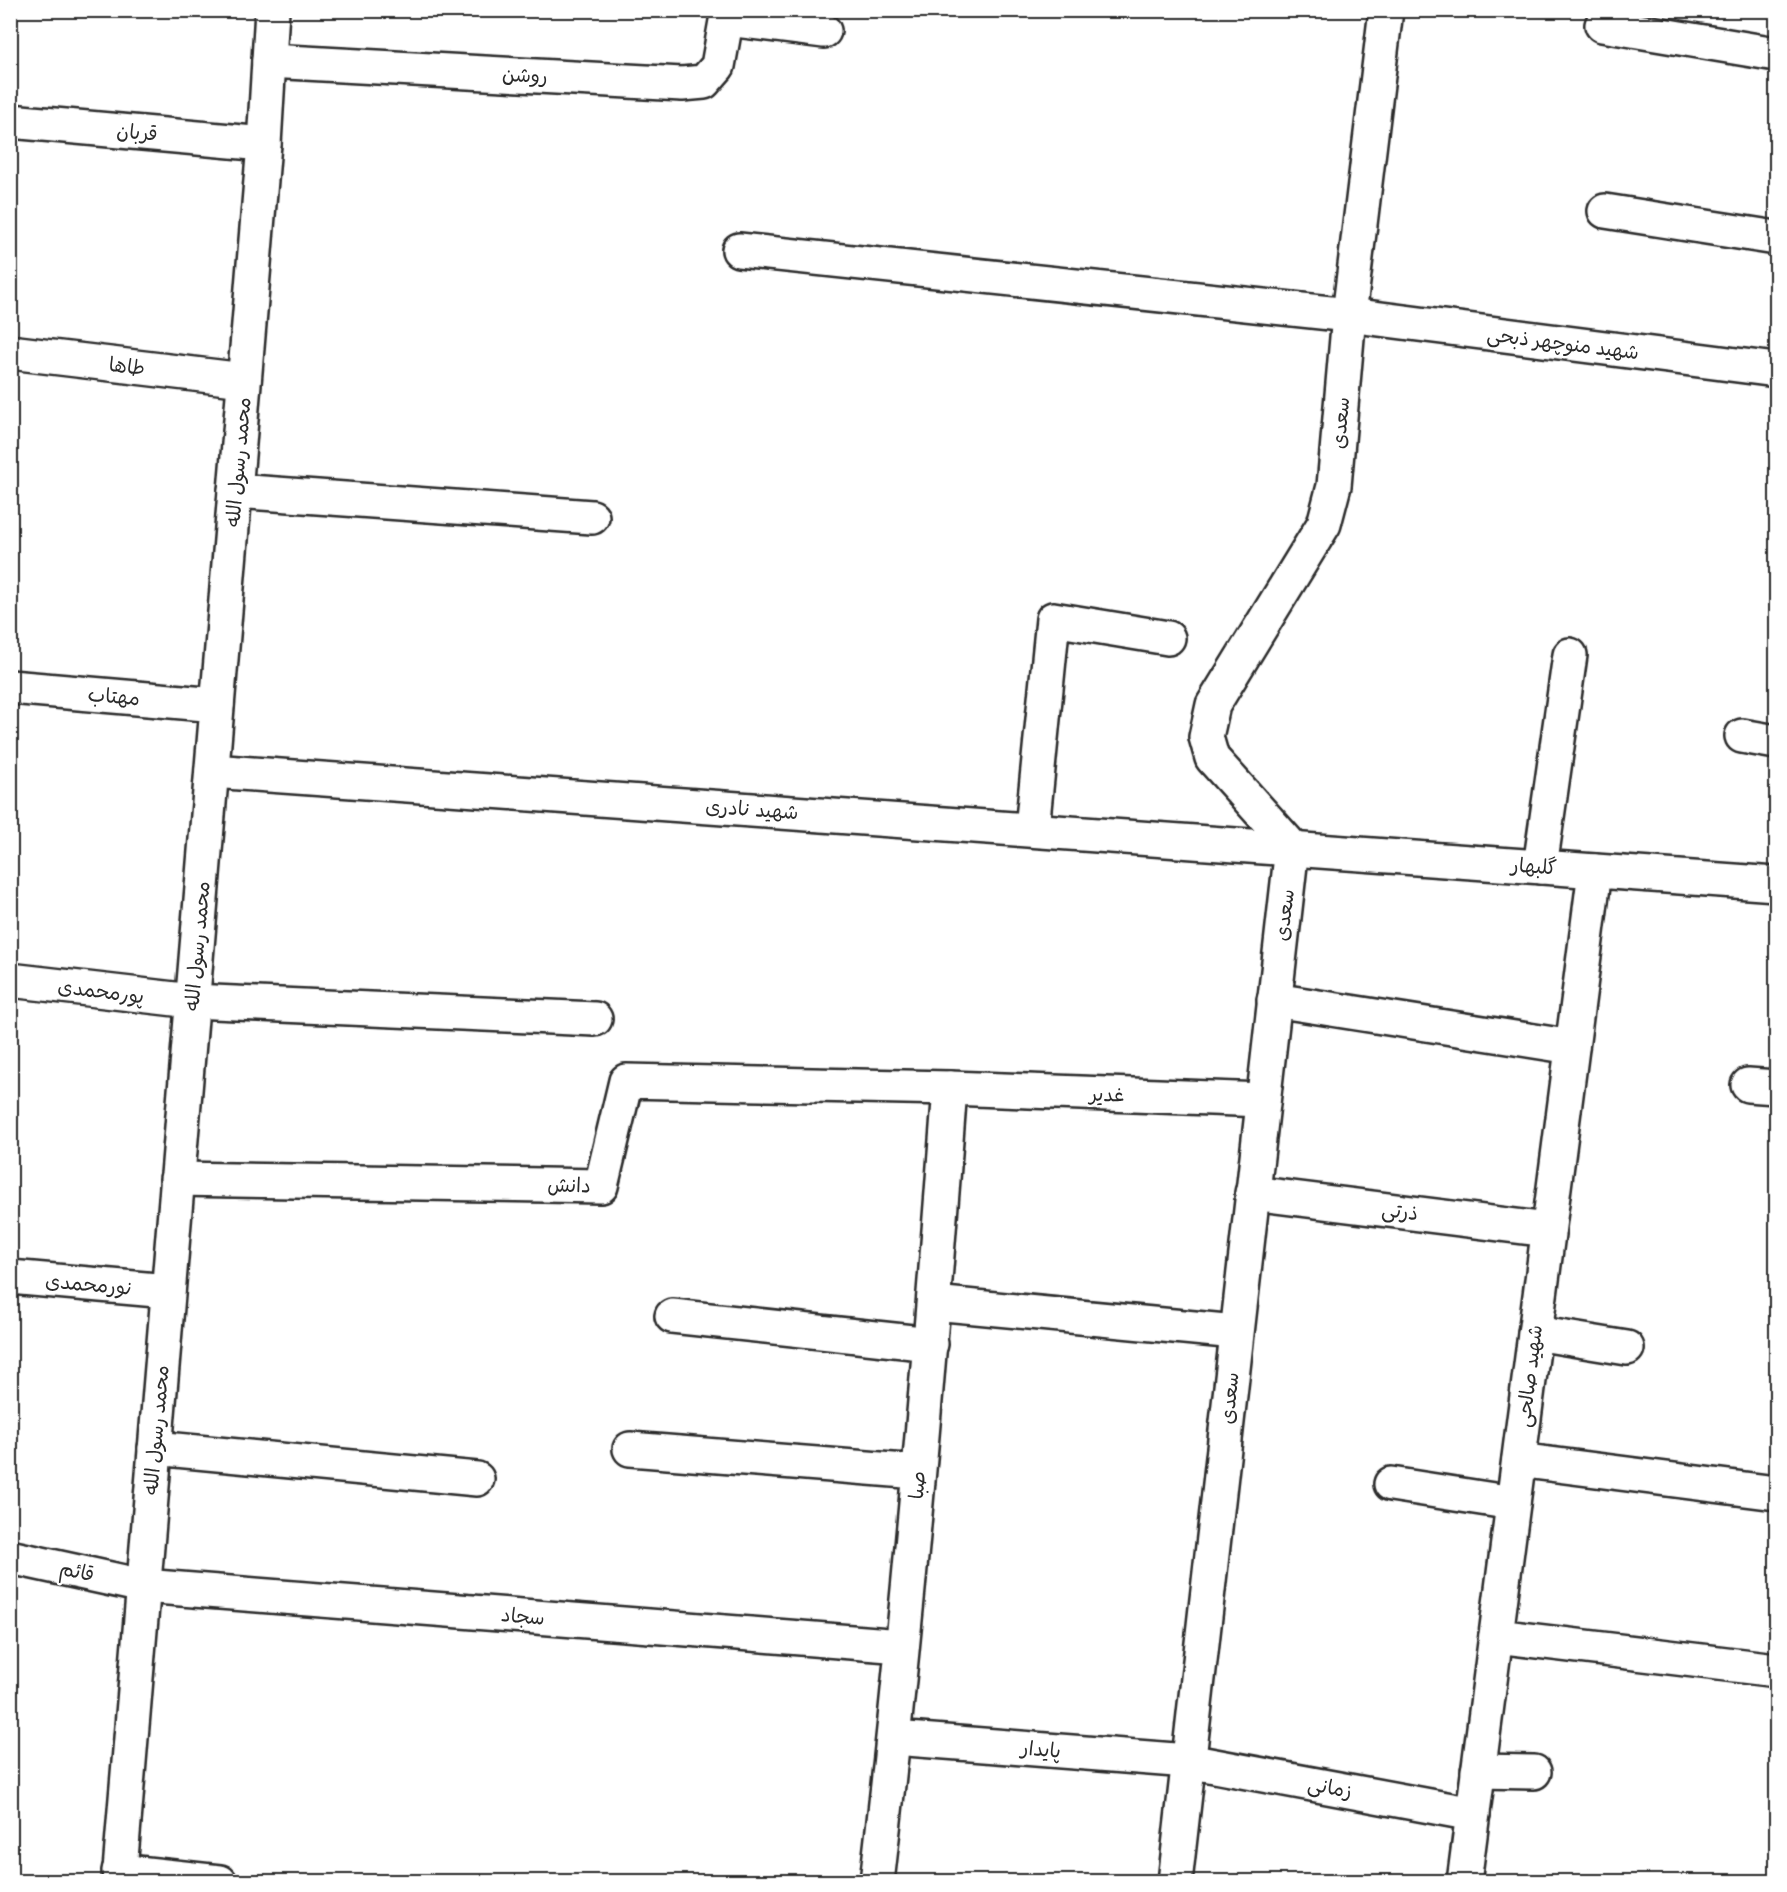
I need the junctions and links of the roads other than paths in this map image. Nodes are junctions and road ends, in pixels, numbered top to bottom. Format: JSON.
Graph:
{"nodes":[{"id":1,"x":272,"y":10,"type":"edge"},
{"id":2,"x":1386,"y":10,"type":"edge"},
{"id":3,"x":727,"y":15,"type":"edge"},
{"id":4,"x":1602,"y":26,"type":"dead end"},
{"id":5,"x":824,"y":30,"type":"dead end"},
{"id":6,"x":1776,"y":54,"type":"edge"},
{"id":7,"x":269,"y":61,"type":"junction"},
{"id":8,"x":10,"y":121,"type":"edge"},
{"id":9,"x":264,"y":144,"type":"junction"},
{"id":10,"x":1605,"y":211,"type":"dead end"},
{"id":11,"x":1776,"y":238,"type":"edge"},
{"id":12,"x":739,"y":250,"type":"dead end"},
{"id":13,"x":1349,"y":315,"type":"junction"},
{"id":14,"x":10,"y":352,"type":"edge"},
{"id":15,"x":1776,"y":370,"type":"edge"},
{"id":16,"x":244,"y":380,"type":"junction"},
{"id":17,"x":235,"y":491,"type":"junction"},
{"id":18,"x":592,"y":517,"type":"dead end"},
{"id":19,"x":1168,"y":638,"type":"dead end"},
{"id":20,"x":1570,"y":655,"type":"dead end"},
{"id":21,"x":10,"y":687,"type":"edge"},
{"id":22,"x":217,"y":705,"type":"junction"},
{"id":23,"x":1742,"y":736,"type":"dead end"},
{"id":24,"x":1776,"y":742,"type":"edge"},
{"id":25,"x":212,"y":771,"type":"junction"},
{"id":26,"x":1032,"y":829,"type":"junction"},
{"id":27,"x":1292,"y":847,"type":"junction"},
{"id":28,"x":1540,"y":867,"type":"junction"},
{"id":29,"x":1595,"y":871,"type":"junction"},
{"id":30,"x":1776,"y":884,"type":"edge"},
{"id":31,"x":10,"y":980,"type":"edge"},
{"id":32,"x":1274,"y":1000,"type":"junction"},
{"id":33,"x":192,"y":1001,"type":"junction"},
{"id":34,"x":595,"y":1019,"type":"dead end"},
{"id":35,"x":1572,"y":1047,"type":"junction"},
{"id":36,"x":950,"y":1088,"type":"junction"},
{"id":37,"x":1263,"y":1100,"type":"junction"},
{"id":38,"x":177,"y":1179,"type":"junction"},
{"id":39,"x":1252,"y":1193,"type":"junction"},
{"id":40,"x":1548,"y":1230,"type":"junction"},
{"id":41,"x":10,"y":1277,"type":"edge"},
{"id":42,"x":168,"y":1291,"type":"junction"},
{"id":43,"x":934,"y":1303,"type":"junction"},
{"id":44,"x":672,"y":1316,"type":"dead end"},
{"id":45,"x":1236,"y":1332,"type":"junction"},
{"id":46,"x":1535,"y":1333,"type":"junction"},
{"id":47,"x":931,"y":1344,"type":"junction"},
{"id":48,"x":1627,"y":1348,"type":"dead end"},
{"id":49,"x":154,"y":1448,"type":"junction"},
{"id":50,"x":630,"y":1449,"type":"dead end"},
{"id":51,"x":1518,"y":1460,"type":"junction"},
{"id":52,"x":918,"y":1472,"type":"junction"},
{"id":53,"x":477,"y":1479,"type":"dead end"},
{"id":54,"x":1391,"y":1484,"type":"dead end"},
{"id":55,"x":1776,"y":1493,"type":"edge"},
{"id":56,"x":1513,"y":1503,"type":"junction"},
{"id":57,"x":10,"y":1557,"type":"edge"},
{"id":58,"x":143,"y":1586,"type":"junction"},
{"id":59,"x":1496,"y":1636,"type":"junction"},
{"id":60,"x":902,"y":1646,"type":"junction"},
{"id":61,"x":1776,"y":1670,"type":"edge"},
{"id":62,"x":894,"y":1738,"type":"junction"},
{"id":63,"x":1188,"y":1761,"type":"junction"},
{"id":64,"x":1478,"y":1772,"type":"junction"},
{"id":65,"x":1534,"y":1772,"type":"dead end"},
{"id":66,"x":1473,"y":1814,"type":"junction"},
{"id":67,"x":119,"y":1876,"type":"edge"},
{"id":68,"x":220,"y":1881,"type":"edge"},
{"id":69,"x":877,"y":1881,"type":"edge"},
{"id":70,"x":1175,"y":1881,"type":"edge"},
{"id":71,"x":1464,"y":1881,"type":"edge"}],
"edges":[{"from":1,"to":7,"type":"street","name":"محمد رسول الله"},
{"from":2,"to":13,"type":"street","name":"سعدی"},
{"from":3,"to":5,"type":"street"},
{"from":3,"to":7,"type":"street","name":"روشن"},
{"from":4,"to":6,"type":"street"},
{"from":7,"to":9,"type":"street","name":"محمد رسول الله"},
{"from":8,"to":9,"type":"street","name":"قربان"},
{"from":9,"to":16,"type":"street","name":"محمد رسول الله"},
{"from":10,"to":11,"type":"street"},
{"from":12,"to":13,"type":"street","name":"شهید منوچهر ذبحی"},
{"from":13,"to":15,"type":"street","name":"شهید منوچهر ذبحی"},
{"from":13,"to":27,"type":"street","name":"سعدی"},
{"from":14,"to":16,"type":"street","name":"طاها"},
{"from":16,"to":17,"type":"street","name":"محمد رسول الله"},
{"from":17,"to":18,"type":"street"},
{"from":17,"to":22,"type":"street","name":"محمد رسول الله"},
{"from":19,"to":26,"type":"street"},
{"from":20,"to":28,"type":"street"},
{"from":21,"to":22,"type":"street","name":"مهتاب"},
{"from":22,"to":25,"type":"street","name":"محمد رسول الله"},
{"from":23,"to":24,"type":"street"},
{"from":25,"to":26,"type":"street","name":"شهید نادری"},
{"from":25,"to":33,"type":"street","name":"محمد رسول الله"},
{"from":26,"to":27,"type":"street","name":"شهید نادری"},
{"from":27,"to":28,"type":"street","name":"گلبهار"},
{"from":27,"to":32,"type":"street","name":"سعدی"},
{"from":28,"to":29,"type":"street","name":"گلبهار"},
{"from":29,"to":30,"type":"street","name":"گلبهار"},
{"from":29,"to":35,"type":"street","name":"شهید صالحی"},
{"from":31,"to":33,"type":"street","name":"پورمحمدی"},
{"from":32,"to":35,"type":"street"},
{"from":32,"to":37,"type":"street","name":"سعدی"},
{"from":33,"to":34,"type":"street","name":"پورمحمدی"},
{"from":33,"to":38,"type":"street","name":"محمد رسول الله"},
{"from":35,"to":40,"type":"street","name":"شهید صالحی"},
{"from":36,"to":37,"type":"street","name":"غدیر"},
{"from":36,"to":38,"type":"street","name":"دانش"},
{"from":36,"to":43,"type":"street","name":"صبا"},
{"from":37,"to":39,"type":"street","name":"سعدی"},
{"from":38,"to":42,"type":"street","name":"محمد رسول الله"},
{"from":39,"to":40,"type":"street","name":"ذرتی"},
{"from":39,"to":45,"type":"street","name":"سعدی"},
{"from":40,"to":46,"type":"street","name":"شهید صالحی"},
{"from":41,"to":42,"type":"street","name":"نورمحمدی"},
{"from":42,"to":49,"type":"street","name":"محمد رسول الله"},
{"from":43,"to":45,"type":"street"},
{"from":43,"to":47,"type":"street","name":"صبا"},
{"from":44,"to":47,"type":"street"},
{"from":45,"to":63,"type":"street","name":"سعدی"},
{"from":46,"to":48,"type":"street"},
{"from":46,"to":51,"type":"street","name":"شهید صالحی"},
{"from":47,"to":52,"type":"street","name":"صبا"},
{"from":49,"to":53,"type":"street"},
{"from":49,"to":58,"type":"street","name":"محمد رسول الله"},
{"from":50,"to":52,"type":"street"},
{"from":51,"to":55,"type":"street"},
{"from":51,"to":56,"type":"street","name":"شهید صالحی"},
{"from":52,"to":60,"type":"street","name":"صبا"},
{"from":54,"to":56,"type":"street"},
{"from":56,"to":59,"type":"street","name":"شهید صالحی"},
{"from":57,"to":58,"type":"street","name":"قائم"},
{"from":58,"to":60,"type":"street","name":"سجاد"},
{"from":58,"to":67,"type":"street","name":"محمد رسول الله"},
{"from":59,"to":61,"type":"street"},
{"from":59,"to":64,"type":"street","name":"شهید صالحی"},
{"from":60,"to":62,"type":"street","name":"صبا"},
{"from":62,"to":63,"type":"street","name":"پایدار"},
{"from":62,"to":69,"type":"street","name":"صبا"},
{"from":63,"to":66,"type":"street","name":"زمانی"},
{"from":63,"to":70,"type":"street","name":"سعدی"},
{"from":64,"to":65,"type":"street"},
{"from":64,"to":66,"type":"street","name":"شهید صالحی"},
{"from":66,"to":71,"type":"street","name":"شهید صالحی"},
{"from":67,"to":68,"type":"street"}]}
